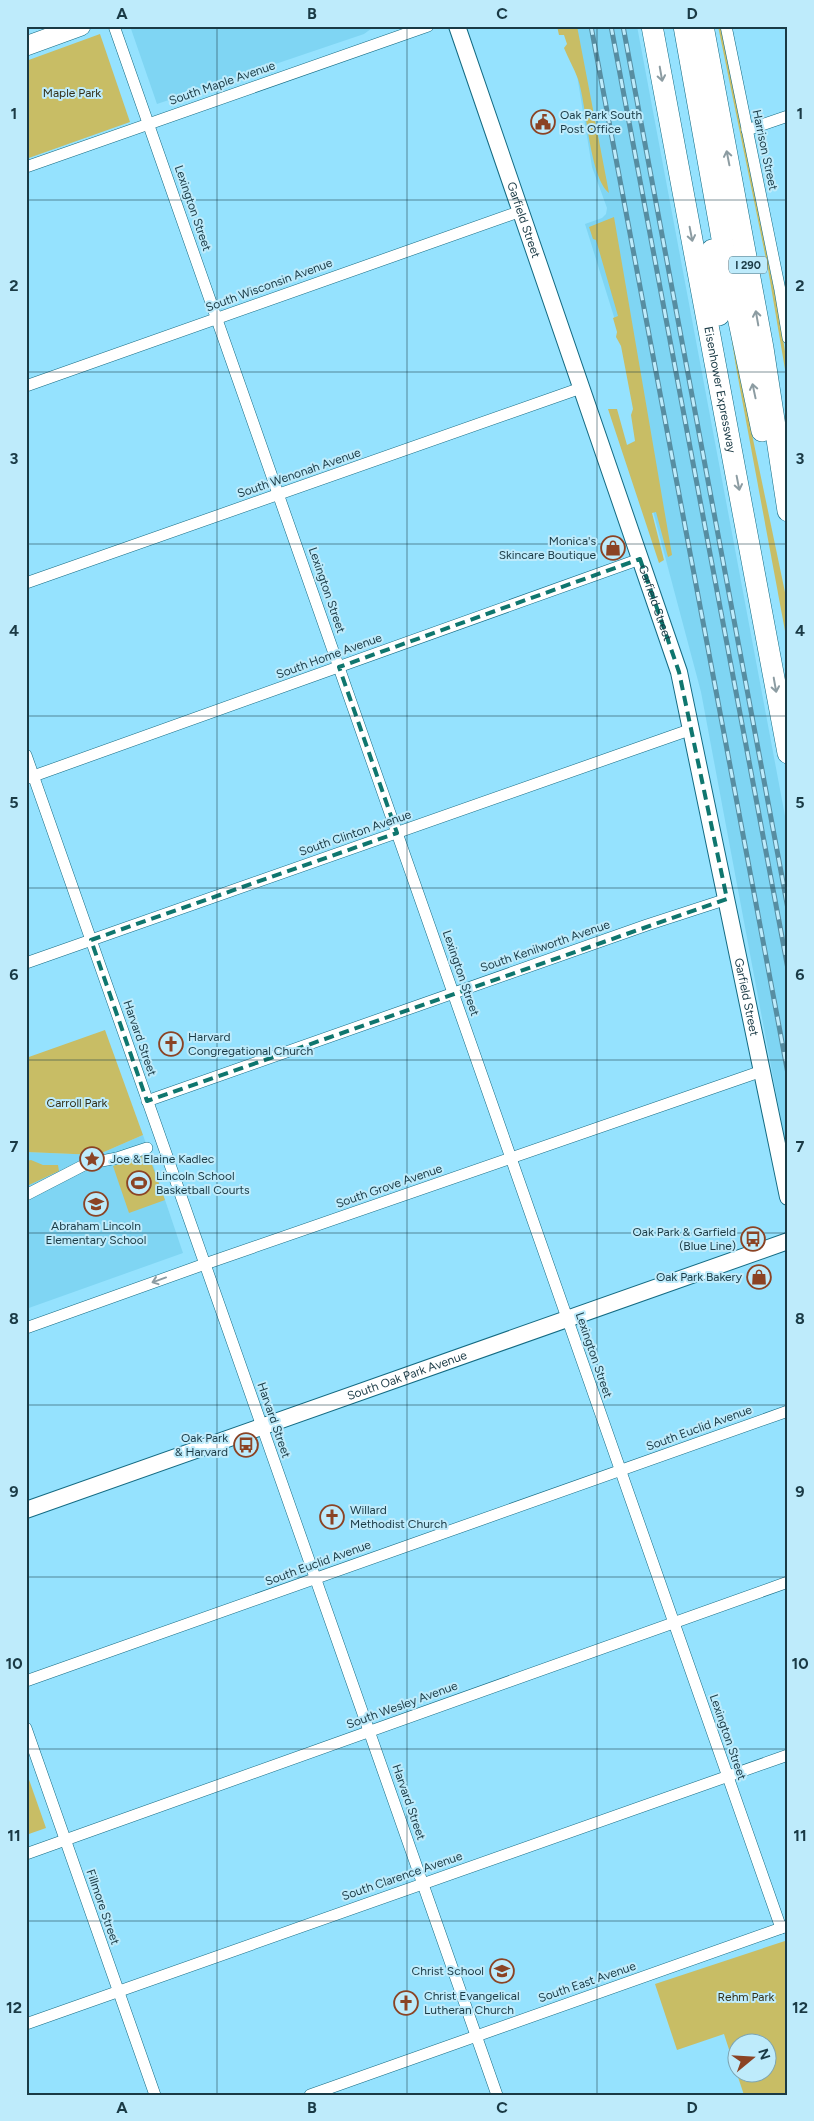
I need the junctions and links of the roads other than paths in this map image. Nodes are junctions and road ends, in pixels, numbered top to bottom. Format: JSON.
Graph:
{"nodes":[{"id":1,"x":81,"y":26,"type":"edge"},
{"id":2,"x":114,"y":26,"type":"edge"},
{"id":3,"x":428,"y":26,"type":"edge"},
{"id":4,"x":457,"y":26,"type":"edge"},
{"id":5,"x":652,"y":26,"type":"edge"},
{"id":6,"x":672,"y":26,"type":"edge"},
{"id":7,"x":684,"y":26,"type":"edge"},
{"id":8,"x":703,"y":26,"type":"edge"},
{"id":9,"x":726,"y":26,"type":"edge"},
{"id":10,"x":26,"y":46,"type":"edge"},
{"id":11,"x":788,"y":116,"type":"edge"},
{"id":12,"x":148,"y":123,"type":"junction"},
{"id":13,"x":747,"y":130,"type":"junction"},
{"id":14,"x":26,"y":167,"type":"edge"},
{"id":15,"x":520,"y":211,"type":"junction"},
{"id":16,"x":784,"y":289,"type":"edge"},
{"id":17,"x":217,"y":318,"type":"junction"},
{"id":18,"x":788,"y":338,"type":"edge"},
{"id":19,"x":716,"y":366,"type":"junction"},
{"id":20,"x":26,"y":386,"type":"edge"},
{"id":21,"x":581,"y":388,"type":"junction"},
{"id":22,"x":278,"y":494,"type":"junction"},
{"id":23,"x":787,"y":508,"type":"edge"},
{"id":24,"x":640,"y":559,"type":"junction"},
{"id":25,"x":26,"y":583,"type":"edge"},
{"id":26,"x":339,"y":667,"type":"junction"},
{"id":27,"x":692,"y":729,"type":"junction"},
{"id":28,"x":788,"y":754,"type":"edge"},
{"id":29,"x":26,"y":755,"type":"edge"},
{"id":30,"x":30,"y":777,"type":"edge"},
{"id":31,"x":397,"y":832,"type":"junction"},
{"id":32,"x":728,"y":900,"type":"junction"},
{"id":33,"x":91,"y":940,"type":"junction"},
{"id":34,"x":26,"y":963,"type":"edge"},
{"id":35,"x":453,"y":992,"type":"junction"},
{"id":36,"x":762,"y":1071,"type":"junction"},
{"id":37,"x":147,"y":1101,"type":"junction"},
{"id":38,"x":147,"y":1148,"type":"dead end"},
{"id":39,"x":511,"y":1158,"type":"junction"},
{"id":40,"x":26,"y":1195,"type":"edge"},
{"id":41,"x":788,"y":1197,"type":"edge"},
{"id":42,"x":788,"y":1241,"type":"edge"},
{"id":43,"x":204,"y":1264,"type":"junction"},
{"id":44,"x":567,"y":1319,"type":"junction"},
{"id":45,"x":26,"y":1328,"type":"edge"},
{"id":46,"x":788,"y":1412,"type":"edge"},
{"id":47,"x":262,"y":1427,"type":"junction"},
{"id":48,"x":620,"y":1471,"type":"junction"},
{"id":49,"x":26,"y":1510,"type":"edge"},
{"id":50,"x":315,"y":1579,"type":"junction"},
{"id":51,"x":788,"y":1582,"type":"edge"},
{"id":52,"x":674,"y":1623,"type":"junction"},
{"id":53,"x":26,"y":1681,"type":"edge"},
{"id":54,"x":26,"y":1728,"type":"edge"},
{"id":55,"x":369,"y":1732,"type":"junction"},
{"id":56,"x":788,"y":1755,"type":"edge"},
{"id":57,"x":727,"y":1776,"type":"junction"},
{"id":58,"x":65,"y":1840,"type":"junction"},
{"id":59,"x":26,"y":1854,"type":"edge"},
{"id":60,"x":423,"y":1884,"type":"junction"},
{"id":61,"x":784,"y":1927,"type":"edge"},
{"id":62,"x":118,"y":1991,"type":"junction"},
{"id":63,"x":26,"y":2024,"type":"edge"},
{"id":64,"x":476,"y":2035,"type":"junction"},
{"id":65,"x":155,"y":2095,"type":"edge"},
{"id":66,"x":310,"y":2095,"type":"edge"},
{"id":67,"x":497,"y":2095,"type":"edge"}],
"edges":[{"from":1,"to":10,"type":"main road"},
{"from":2,"to":12,"type":"street","name":"Lexington Street"},
{"from":3,"to":12,"type":"street","name":"South Maple Avenue"},
{"from":4,"to":15,"type":"street","name":"Garfield Street"},
{"from":5,"to":19,"type":"highway","name":"Eisenhower Expressway","one_way":true},
{"from":6,"to":19,"type":"highway"},
{"from":23,"to":7,"type":"highway","one_way":true},
{"from":23,"to":8,"type":"highway","number":"I 290","one_way":true},
{"from":9,"to":13,"type":"street","name":"Harrison Street"},
{"from":11,"to":13,"type":"street"},
{"from":12,"to":14,"type":"street","name":"South Maple Avenue"},
{"from":12,"to":17,"type":"street","name":"Lexington Street"},
{"from":13,"to":16,"type":"street","name":"Harrison Street"},
{"from":15,"to":17,"type":"street","name":"South Wisconsin Avenue"},
{"from":15,"to":21,"type":"street","name":"Garfield Street"},
{"from":16,"to":18,"type":"street","name":"Harrison Street"},
{"from":17,"to":20,"type":"street","name":"South Wisconsin Avenue"},
{"from":17,"to":22,"type":"street","name":"Lexington Street"},
{"from":19,"to":28,"type":"highway","name":"Eisenhower Expressway","one_way":true},
{"from":21,"to":22,"type":"street","name":"South Wenonah Avenue"},
{"from":21,"to":24,"type":"street","name":"Garfield Street"},
{"from":22,"to":25,"type":"street","name":"South Wenonah Avenue"},
{"from":22,"to":26,"type":"street","name":"Lexington Street"},
{"from":24,"to":26,"type":"street","name":"South Home Avenue"},
{"from":24,"to":27,"type":"street","name":"Garfield Street"},
{"from":26,"to":30,"type":"street","name":"South Home Avenue"},
{"from":26,"to":31,"type":"street","name":"Lexington Street"},
{"from":27,"to":31,"type":"street","name":"South Clinton Avenue"},
{"from":27,"to":32,"type":"street","name":"Garfield Street"},
{"from":29,"to":30,"type":"street","name":"Harvard Street"},
{"from":30,"to":33,"type":"street","name":"Harvard Street"},
{"from":31,"to":33,"type":"street","name":"South Clinton Avenue"},
{"from":31,"to":35,"type":"street","name":"Lexington Street"},
{"from":32,"to":35,"type":"street","name":"South Kenilworth Avenue"},
{"from":32,"to":36,"type":"street","name":"Garfield Street"},
{"from":33,"to":34,"type":"street","name":"South Clinton Avenue"},
{"from":33,"to":37,"type":"street","name":"Harvard Street"},
{"from":35,"to":37,"type":"street","name":"South Kenilworth Avenue"},
{"from":35,"to":39,"type":"street","name":"Lexington Street"},
{"from":36,"to":39,"type":"street","name":"South Grove Avenue"},
{"from":36,"to":41,"type":"street","name":"Garfield Street"},
{"from":37,"to":43,"type":"street","name":"Harvard Street"},
{"from":38,"to":40,"type":"street"},
{"from":39,"to":43,"type":"street","name":"South Grove Avenue"},
{"from":39,"to":44,"type":"street","name":"Lexington Street"},
{"from":42,"to":44,"type":"street","name":"South Oak Park Avenue"},
{"from":43,"to":45,"type":"street","name":"South Grove Avenue","one_way":true},
{"from":43,"to":47,"type":"street","name":"Harvard Street"},
{"from":44,"to":47,"type":"street","name":"South Oak Park Avenue"},
{"from":44,"to":48,"type":"street","name":"Lexington Street"},
{"from":46,"to":48,"type":"street","name":"South Euclid Avenue"},
{"from":47,"to":49,"type":"street","name":"South Oak Park Avenue"},
{"from":47,"to":50,"type":"street","name":"Harvard Street"},
{"from":48,"to":50,"type":"street","name":"South Euclid Avenue"},
{"from":48,"to":52,"type":"street","name":"Lexington Street"},
{"from":50,"to":53,"type":"street","name":"South Euclid Avenue"},
{"from":50,"to":55,"type":"street","name":"Harvard Street"},
{"from":51,"to":52,"type":"street","name":"South Wesley Avenue"},
{"from":52,"to":55,"type":"street","name":"South Wesley Avenue"},
{"from":52,"to":57,"type":"street","name":"Lexington Street"},
{"from":54,"to":58,"type":"street","name":"Fillmore Street"},
{"from":55,"to":58,"type":"street","name":"South Wesley Avenue"},
{"from":55,"to":60,"type":"street","name":"Harvard Street"},
{"from":56,"to":57,"type":"street","name":"South Clarence Avenue"},
{"from":57,"to":60,"type":"street","name":"South Clarence Avenue"},
{"from":57,"to":61,"type":"street","name":"Lexington Street"},
{"from":58,"to":59,"type":"street","name":"South Wesley Avenue"},
{"from":58,"to":62,"type":"street","name":"Fillmore Street"},
{"from":60,"to":62,"type":"street","name":"South Clarence Avenue"},
{"from":60,"to":64,"type":"street","name":"Harvard Street"},
{"from":61,"to":64,"type":"street","name":"South East Avenue"},
{"from":62,"to":63,"type":"street","name":"South Clarence Avenue"},
{"from":62,"to":65,"type":"street","name":"Fillmore Street"},
{"from":64,"to":66,"type":"street","name":"South East Avenue"},
{"from":64,"to":67,"type":"street","name":"Harvard Street"}]}
